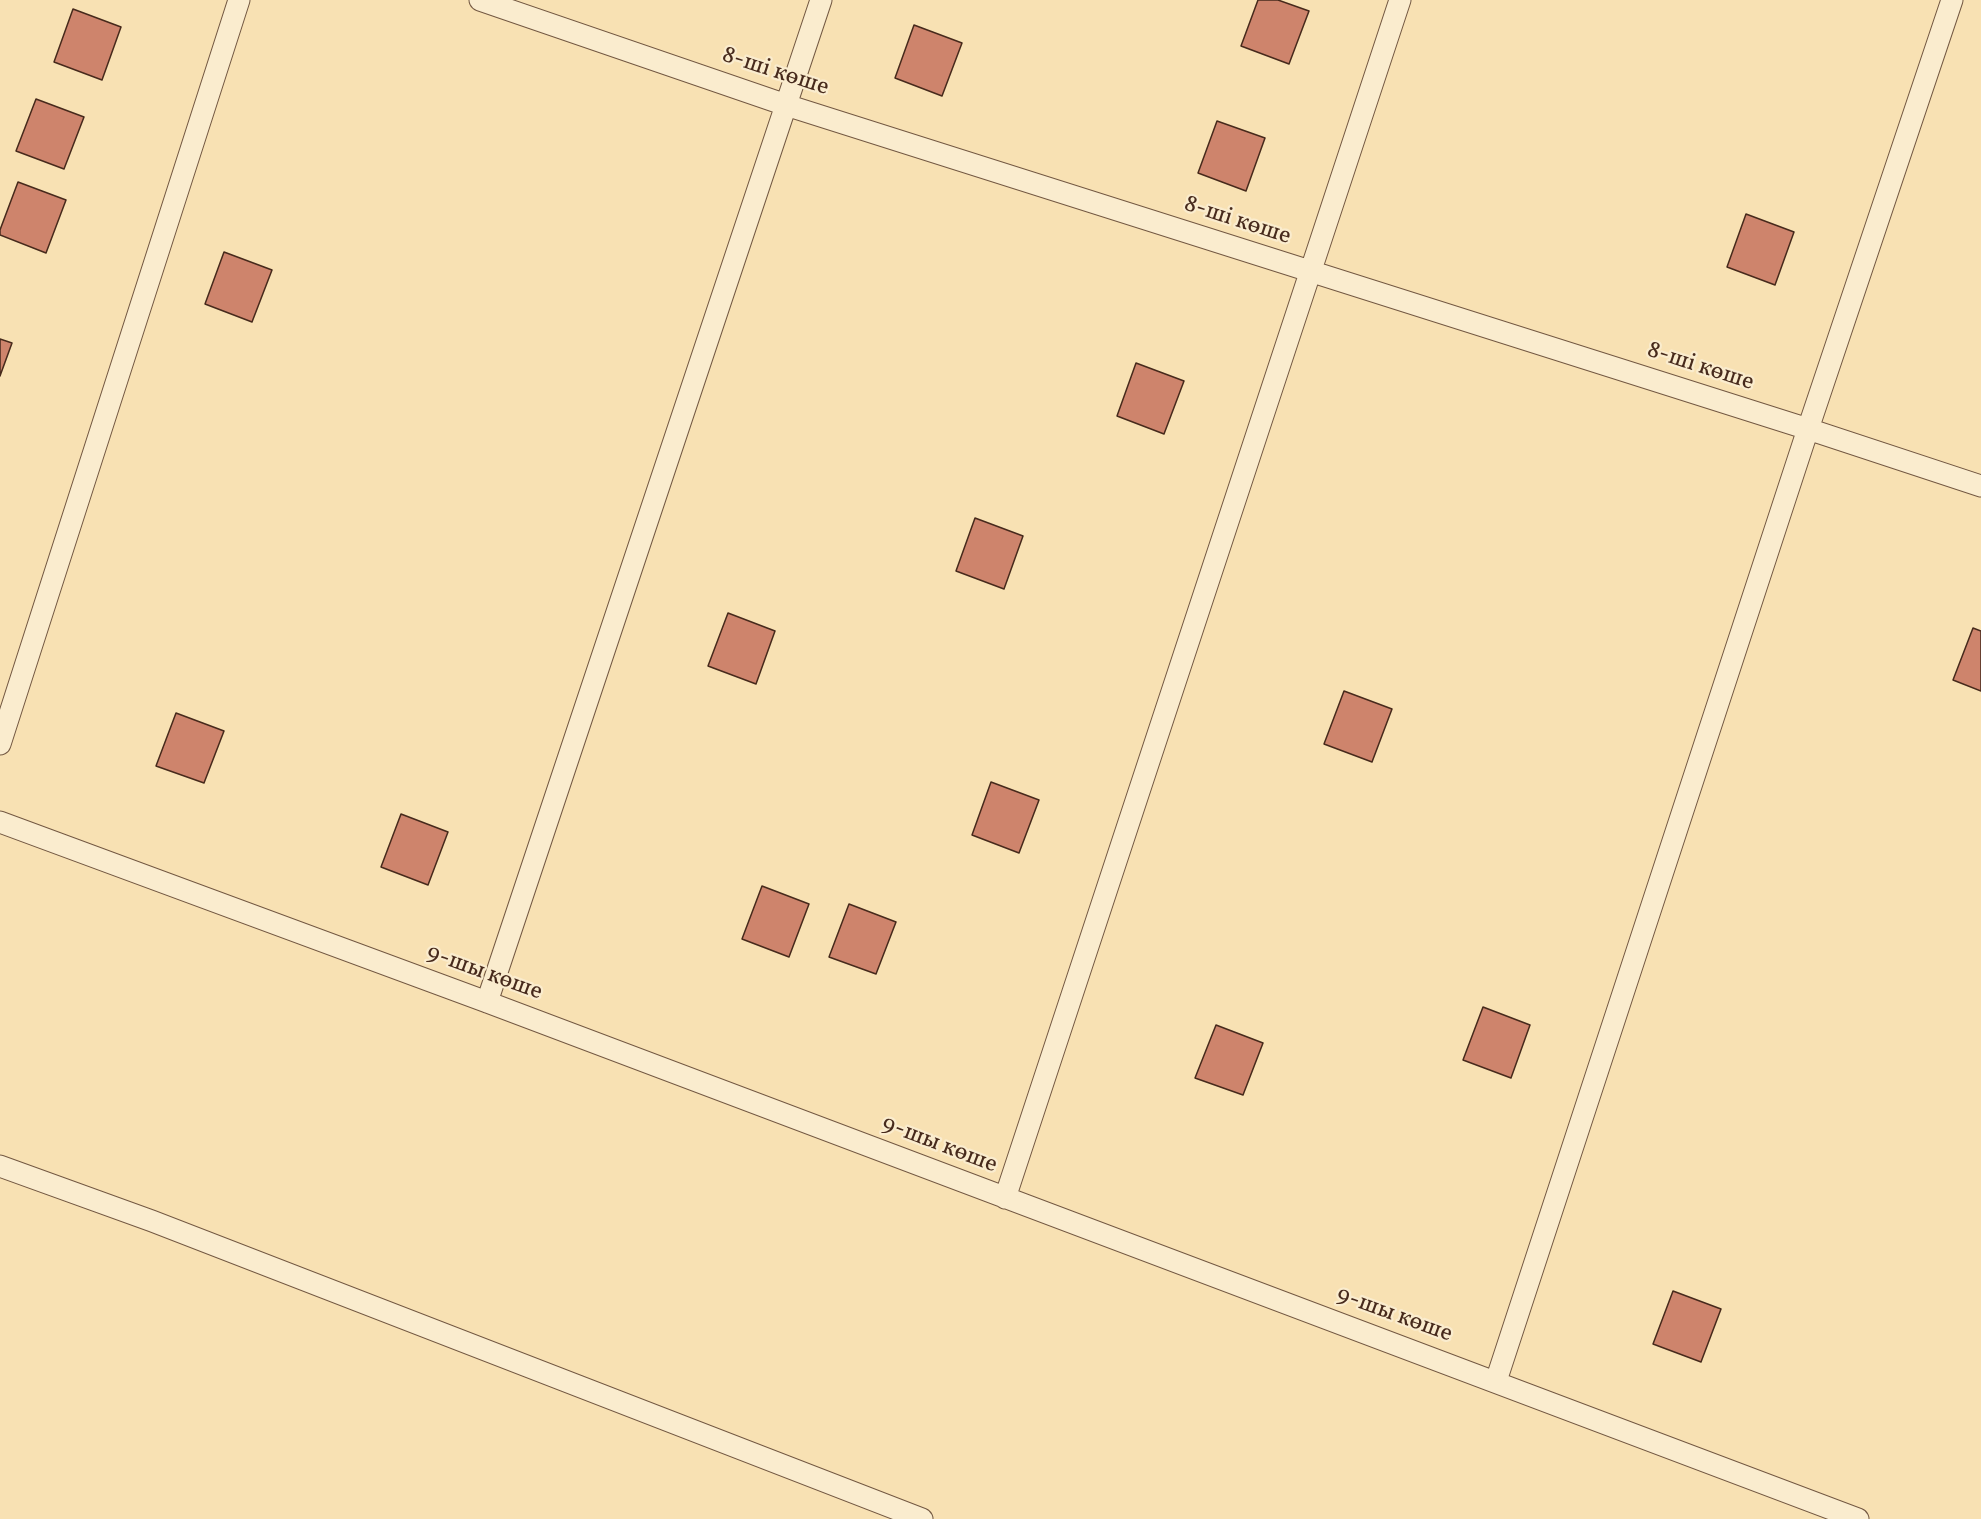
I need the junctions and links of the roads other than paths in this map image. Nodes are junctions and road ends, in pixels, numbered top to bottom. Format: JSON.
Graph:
{"nodes":[{"id":1,"x":239,"y":0,"type":"edge"},
{"id":2,"x":480,"y":0,"type":"edge"},
{"id":3,"x":821,"y":0,"type":"edge"},
{"id":4,"x":1400,"y":0,"type":"edge"},
{"id":5,"x":1952,"y":0,"type":"edge"},
{"id":6,"x":786,"y":105,"type":"junction"},
{"id":7,"x":1310,"y":272,"type":"junction"},
{"id":8,"x":1808,"y":429,"type":"junction"},
{"id":9,"x":1981,"y":486,"type":"edge"},
{"id":10,"x":0,"y":744,"type":"edge"},
{"id":11,"x":0,"y":822,"type":"edge"},
{"id":12,"x":487,"y":1002,"type":"junction"},
{"id":13,"x":0,"y":1166,"type":"edge"},
{"id":14,"x":1005,"y":1198,"type":"junction"},
{"id":15,"x":1496,"y":1381,"type":"junction"},
{"id":16,"x":922,"y":1519,"type":"edge"},
{"id":17,"x":1858,"y":1519,"type":"edge"}],
"edges":[{"from":1,"to":10,"type":"lane"},
{"from":2,"to":6,"type":"lane","name":"8-ші көше"},
{"from":3,"to":6,"type":"lane"},
{"from":4,"to":7,"type":"lane"},
{"from":5,"to":8,"type":"lane"},
{"from":6,"to":7,"type":"lane","name":"8-ші көше"},
{"from":6,"to":12,"type":"lane"},
{"from":7,"to":8,"type":"lane","name":"8-ші көше"},
{"from":7,"to":14,"type":"lane"},
{"from":8,"to":9,"type":"lane","name":"8-ші көше"},
{"from":8,"to":15,"type":"lane"},
{"from":11,"to":12,"type":"lane","name":"9-шы көше"},
{"from":12,"to":14,"type":"lane","name":"9-шы көше"},
{"from":13,"to":16,"type":"lane"},
{"from":14,"to":15,"type":"lane","name":"9-шы көше"},
{"from":15,"to":17,"type":"lane","name":"9-шы көше"}]}
